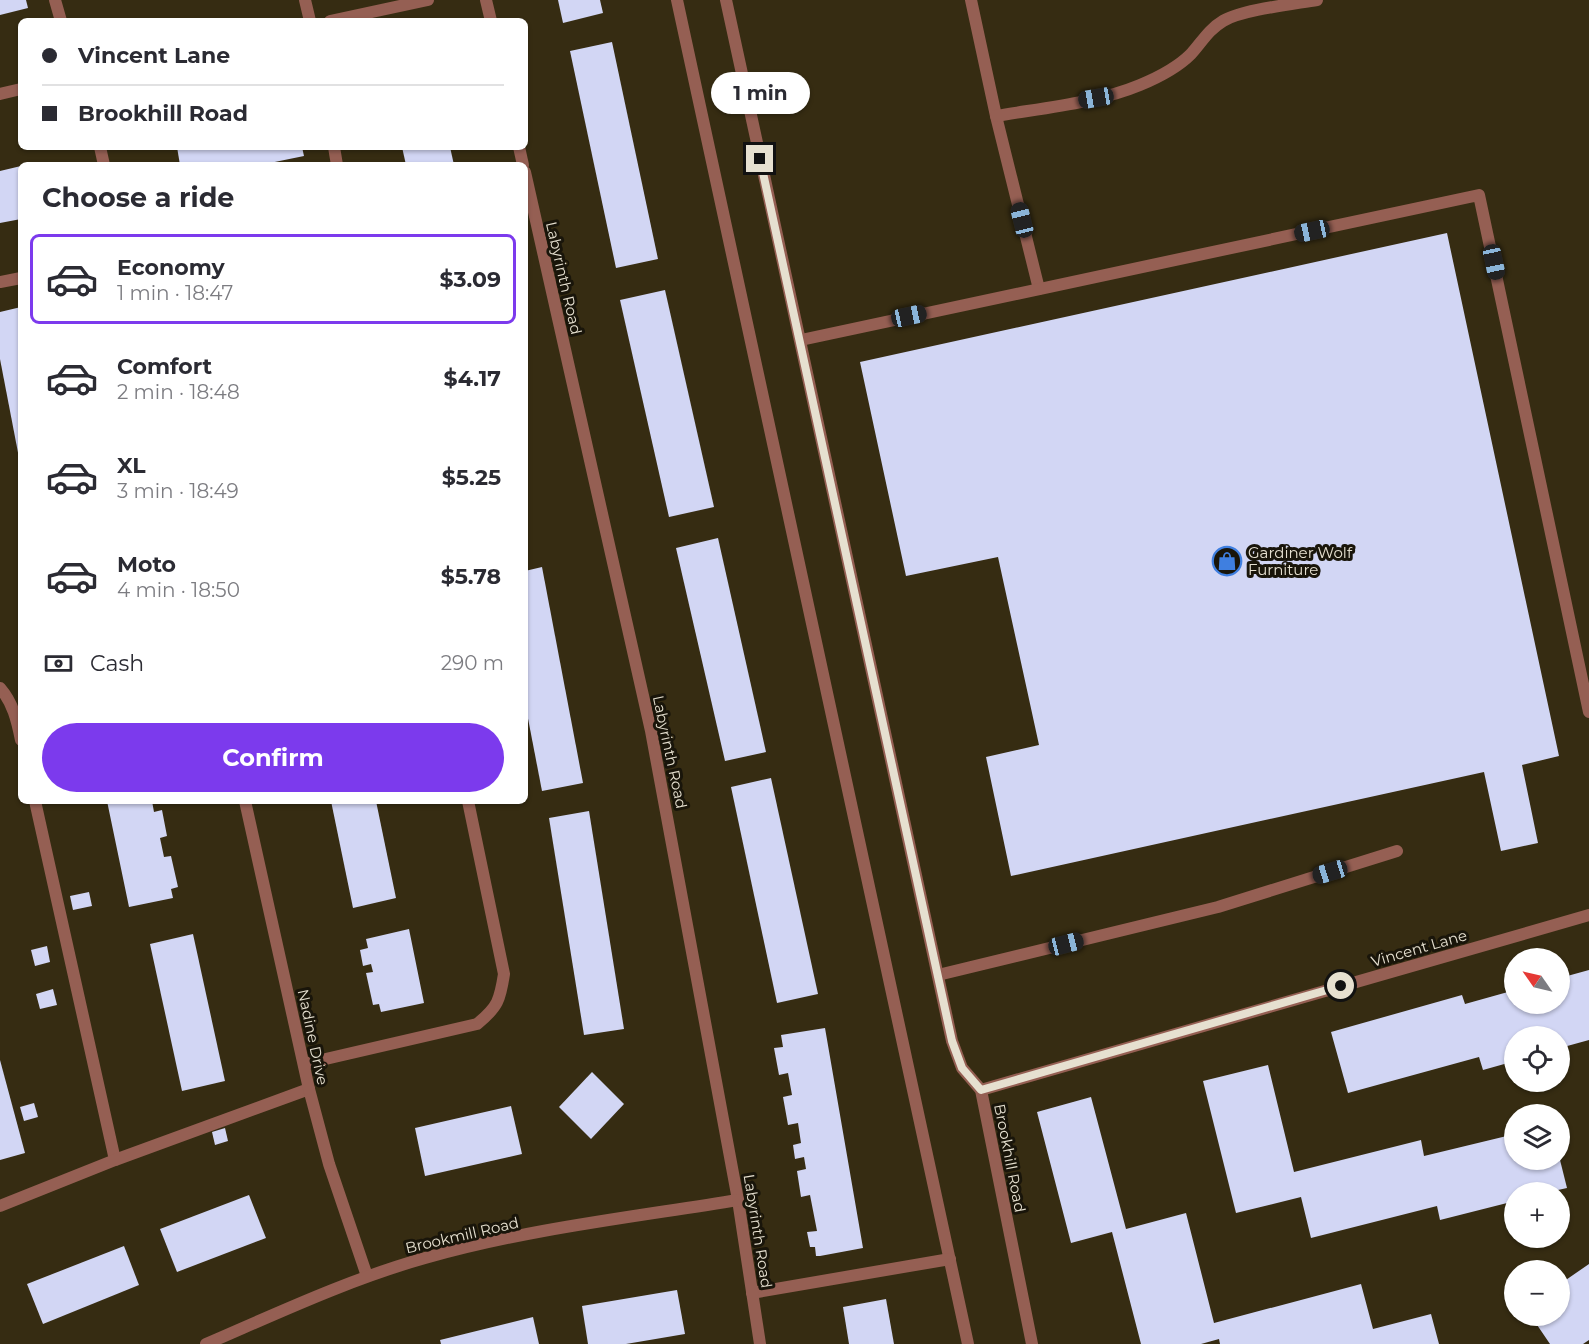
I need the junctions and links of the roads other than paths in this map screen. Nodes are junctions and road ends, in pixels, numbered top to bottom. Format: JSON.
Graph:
{"nodes":[{"id":1,"x":55,"y":0,"type":"edge"},
{"id":2,"x":305,"y":0,"type":"edge"},
{"id":3,"x":428,"y":0,"type":"edge"},
{"id":4,"x":486,"y":0,"type":"edge"},
{"id":5,"x":677,"y":0,"type":"edge"},
{"id":6,"x":726,"y":0,"type":"edge"},
{"id":7,"x":971,"y":0,"type":"edge"},
{"id":8,"x":1317,"y":0,"type":"edge"},
{"id":9,"x":60,"y":18,"type":"edge"},
{"id":10,"x":309,"y":18,"type":"edge"},
{"id":11,"x":344,"y":18,"type":"edge"},
{"id":12,"x":490,"y":18,"type":"edge"},
{"id":13,"x":18,"y":90,"type":"edge"},
{"id":14,"x":0,"y":94,"type":"edge"},
{"id":15,"x":996,"y":116,"type":"junction"},
{"id":16,"x":528,"y":185,"type":"edge"},
{"id":17,"x":18,"y":279,"type":"edge"},
{"id":18,"x":0,"y":282,"type":"edge"},
{"id":19,"x":1039,"y":289,"type":"junction"},
{"id":20,"x":801,"y":340,"type":"junction"},
{"id":21,"x":0,"y":688,"type":"edge"},
{"id":22,"x":1589,"y":712,"type":"edge"},
{"id":23,"x":18,"y":726,"type":"edge"},
{"id":24,"x":36,"y":804,"type":"edge"},
{"id":25,"x":246,"y":804,"type":"edge"},
{"id":26,"x":469,"y":804,"type":"edge"},
{"id":27,"x":1397,"y":851,"type":"dead end"},
{"id":28,"x":1589,"y":915,"type":"edge"},
{"id":29,"x":938,"y":975,"type":"junction"},
{"id":30,"x":303,"y":1064,"type":"junction"},
{"id":31,"x":309,"y":1089,"type":"junction"},
{"id":32,"x":981,"y":1090,"type":"junction"},
{"id":33,"x":115,"y":1160,"type":"junction"},
{"id":34,"x":738,"y":1200,"type":"junction"},
{"id":35,"x":0,"y":1206,"type":"edge"},
{"id":36,"x":950,"y":1259,"type":"junction"},
{"id":37,"x":367,"y":1276,"type":"junction"},
{"id":38,"x":752,"y":1293,"type":"junction"},
{"id":39,"x":206,"y":1344,"type":"edge"},
{"id":40,"x":760,"y":1344,"type":"edge"},
{"id":41,"x":968,"y":1344,"type":"edge"},
{"id":42,"x":1032,"y":1344,"type":"edge"}],
"edges":[{"from":1,"to":9,"type":"street"},
{"from":2,"to":10,"type":"street"},
{"from":3,"to":11,"type":"street"},
{"from":4,"to":12,"type":"street"},
{"from":5,"to":36,"type":"street"},
{"from":6,"to":20,"type":"street","name":"Brookhill Road"},
{"from":7,"to":15,"type":"street"},
{"from":8,"to":15,"type":"street"},
{"from":13,"to":14,"type":"street"},
{"from":15,"to":19,"type":"street"},
{"from":16,"to":34,"type":"street","name":"Labyrinth Road"},
{"from":17,"to":18,"type":"street"},
{"from":19,"to":20,"type":"street"},
{"from":19,"to":22,"type":"street"},
{"from":20,"to":29,"type":"street","name":"Brookhill Road"},
{"from":21,"to":23,"type":"street"},
{"from":24,"to":33,"type":"street"},
{"from":25,"to":30,"type":"street","name":"Nadine Drive"},
{"from":26,"to":30,"type":"street"},
{"from":27,"to":29,"type":"street"},
{"from":28,"to":32,"type":"street","name":"Vincent Lane"},
{"from":29,"to":32,"type":"street","name":"Brookhill Road"},
{"from":30,"to":31,"type":"street","name":"Nadine Drive"},
{"from":31,"to":33,"type":"street"},
{"from":31,"to":37,"type":"street","name":"Nadine Drive"},
{"from":32,"to":42,"type":"street","name":"Brookhill Road"},
{"from":33,"to":35,"type":"street"},
{"from":34,"to":37,"type":"street","name":"Brookmill Road"},
{"from":34,"to":38,"type":"street","name":"Labyrinth Road"},
{"from":36,"to":38,"type":"street"},
{"from":36,"to":41,"type":"street"},
{"from":37,"to":39,"type":"street","name":"Brookmill Road"},
{"from":38,"to":40,"type":"street","name":"Labyrinth Road"}]}
